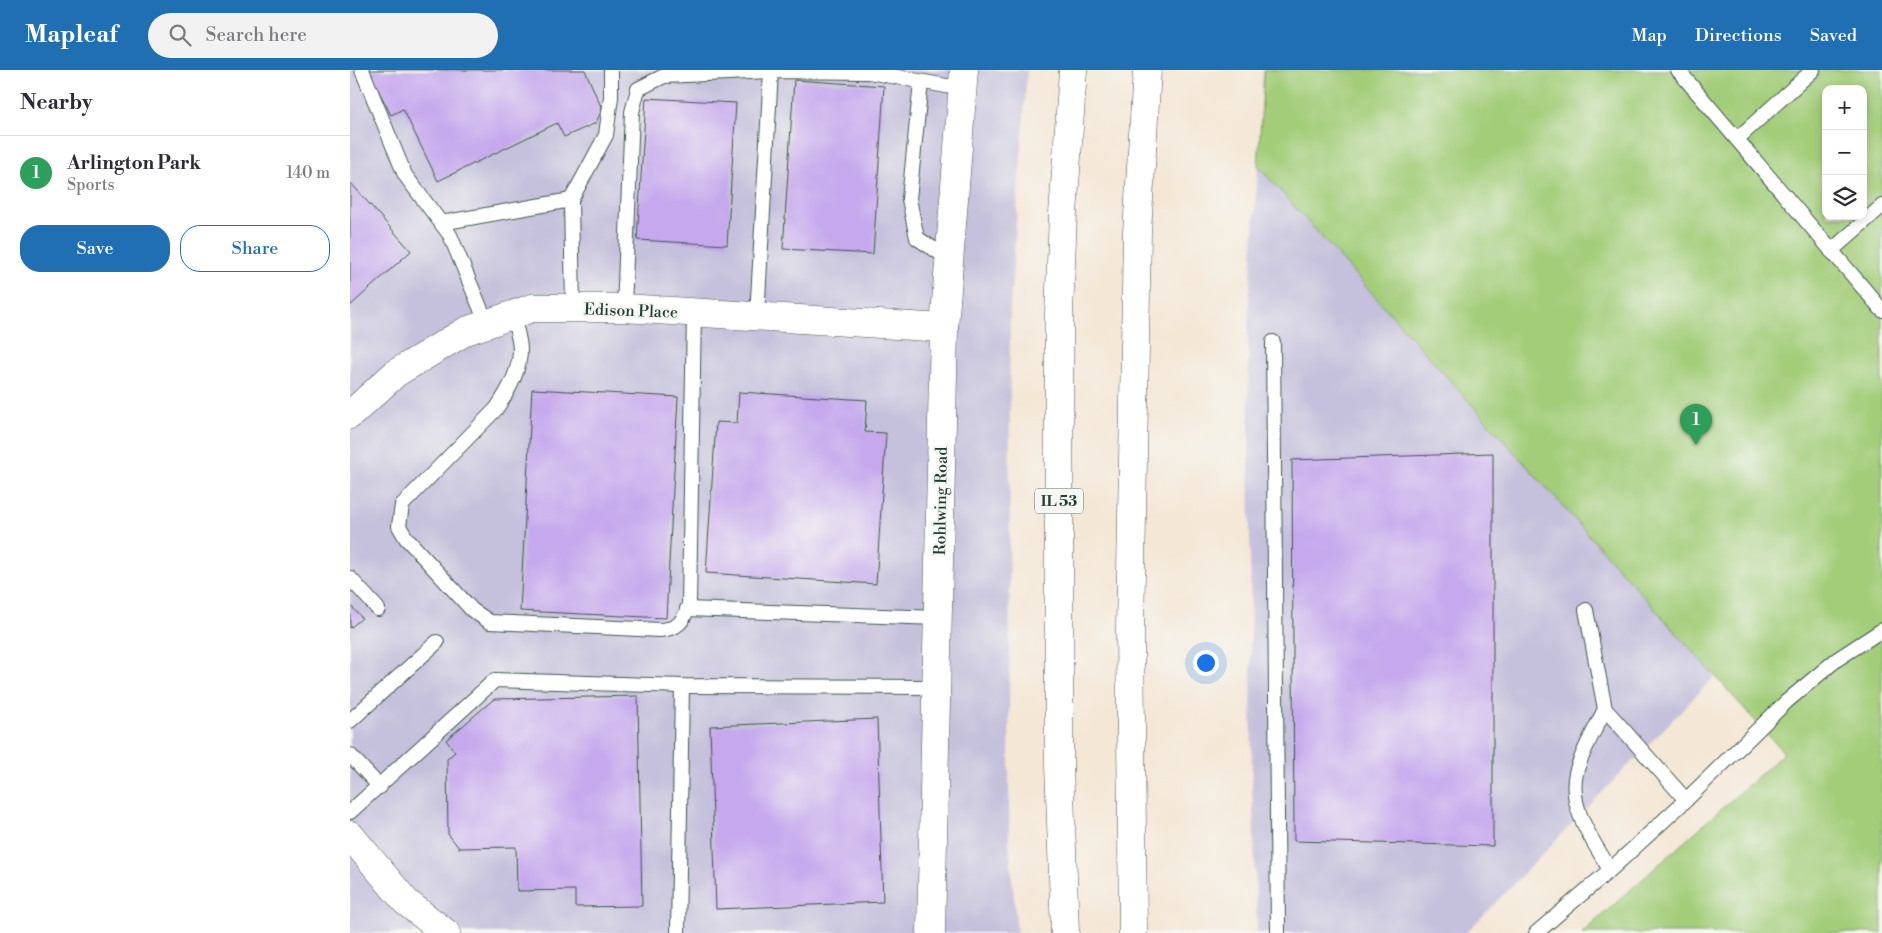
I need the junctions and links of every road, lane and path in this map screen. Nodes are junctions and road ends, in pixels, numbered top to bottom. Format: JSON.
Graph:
{"nodes":[{"id":1,"x":362,"y":70,"type":"edge"},
{"id":2,"x":611,"y":70,"type":"edge"},
{"id":3,"x":1073,"y":70,"type":"edge"},
{"id":4,"x":1147,"y":70,"type":"edge"},
{"id":5,"x":1678,"y":70,"type":"edge"},
{"id":6,"x":1813,"y":70,"type":"edge"},
{"id":7,"x":771,"y":71,"type":"edge"},
{"id":8,"x":963,"y":79,"type":"edge"},
{"id":9,"x":921,"y":82,"type":"junction"},
{"id":10,"x":1737,"y":139,"type":"junction"},
{"id":11,"x":571,"y":200,"type":"junction"},
{"id":12,"x":1882,"y":206,"type":"edge"},
{"id":13,"x":441,"y":223,"type":"junction"},
{"id":14,"x":1832,"y":251,"type":"junction"},
{"id":15,"x":949,"y":259,"type":"junction"},
{"id":16,"x":573,"y":308,"type":"junction"},
{"id":17,"x":624,"y":308,"type":"junction"},
{"id":18,"x":1882,"y":310,"type":"edge"},
{"id":19,"x":694,"y":312,"type":"junction"},
{"id":20,"x":513,"y":314,"type":"junction"},
{"id":21,"x":757,"y":316,"type":"junction"},
{"id":22,"x":486,"y":324,"type":"junction"},
{"id":23,"x":944,"y":328,"type":"junction"},
{"id":24,"x":1272,"y":342,"type":"dead end"},
{"id":25,"x":350,"y":415,"type":"edge"},
{"id":26,"x":350,"y":578,"type":"edge"},
{"id":27,"x":378,"y":609,"type":"dead end"},
{"id":28,"x":687,"y":609,"type":"junction"},
{"id":29,"x":1586,"y":610,"type":"dead end"},
{"id":30,"x":938,"y":618,"type":"junction"},
{"id":31,"x":1882,"y":630,"type":"edge"},
{"id":32,"x":437,"y":642,"type":"dead end"},
{"id":33,"x":682,"y":686,"type":"junction"},
{"id":34,"x":936,"y":687,"type":"junction"},
{"id":35,"x":1605,"y":709,"type":"junction"},
{"id":36,"x":350,"y":721,"type":"edge"},
{"id":37,"x":350,"y":755,"type":"edge"},
{"id":38,"x":380,"y":787,"type":"junction"},
{"id":39,"x":1686,"y":800,"type":"junction"},
{"id":40,"x":350,"y":812,"type":"edge"},
{"id":41,"x":350,"y":835,"type":"edge"},
{"id":42,"x":1610,"y":870,"type":"junction"},
{"id":43,"x":446,"y":933,"type":"edge"},
{"id":44,"x":678,"y":933,"type":"edge"},
{"id":45,"x":931,"y":933,"type":"edge"},
{"id":46,"x":1065,"y":933,"type":"edge"},
{"id":47,"x":1133,"y":933,"type":"edge"},
{"id":48,"x":1278,"y":933,"type":"edge"},
{"id":49,"x":1536,"y":933,"type":"edge"}],
"edges":[{"from":1,"to":13,"type":"lane"},
{"from":2,"to":11,"type":"lane"},
{"from":3,"to":46,"type":"main road","number":"IL 53"},
{"from":4,"to":47,"type":"main road"},
{"from":5,"to":10,"type":"lane"},
{"from":6,"to":10,"type":"lane"},
{"from":7,"to":9,"type":"lane"},
{"from":7,"to":17,"type":"lane"},
{"from":7,"to":21,"type":"lane"},
{"from":8,"to":9,"type":"lane"},
{"from":8,"to":15,"type":"main road","name":"Rohlwing Road"},
{"from":9,"to":15,"type":"lane"},
{"from":10,"to":14,"type":"lane"},
{"from":11,"to":13,"type":"lane"},
{"from":11,"to":16,"type":"lane"},
{"from":12,"to":14,"type":"lane"},
{"from":13,"to":22,"type":"lane"},
{"from":14,"to":18,"type":"lane"},
{"from":15,"to":23,"type":"main road","name":"Rohlwing Road"},
{"from":16,"to":17,"type":"main road","name":"Edison Place"},
{"from":16,"to":20,"type":"main road","name":"Edison Place"},
{"from":17,"to":19,"type":"main road","name":"Edison Place"},
{"from":19,"to":21,"type":"main road","name":"Edison Place"},
{"from":19,"to":28,"type":"lane"},
{"from":20,"to":22,"type":"main road","name":"Edison Place"},
{"from":20,"to":28,"type":"lane"},
{"from":21,"to":23,"type":"main road","name":"Edison Place"},
{"from":22,"to":25,"type":"main road","name":"Edison Place"},
{"from":23,"to":30,"type":"main road","name":"Rohlwing Road"},
{"from":24,"to":48,"type":"lane"},
{"from":26,"to":27,"type":"lane"},
{"from":28,"to":30,"type":"lane"},
{"from":29,"to":35,"type":"lane"},
{"from":30,"to":34,"type":"main road","name":"Rohlwing Road"},
{"from":31,"to":39,"type":"lane"},
{"from":32,"to":36,"type":"lane"},
{"from":33,"to":34,"type":"lane"},
{"from":33,"to":38,"type":"lane"},
{"from":33,"to":44,"type":"lane"},
{"from":34,"to":45,"type":"main road","name":"Rohlwing Road"},
{"from":35,"to":39,"type":"lane"},
{"from":35,"to":42,"type":"lane"},
{"from":37,"to":38,"type":"lane"},
{"from":38,"to":40,"type":"lane"},
{"from":39,"to":42,"type":"lane"},
{"from":41,"to":43,"type":"main road"},
{"from":42,"to":49,"type":"lane"}]}
